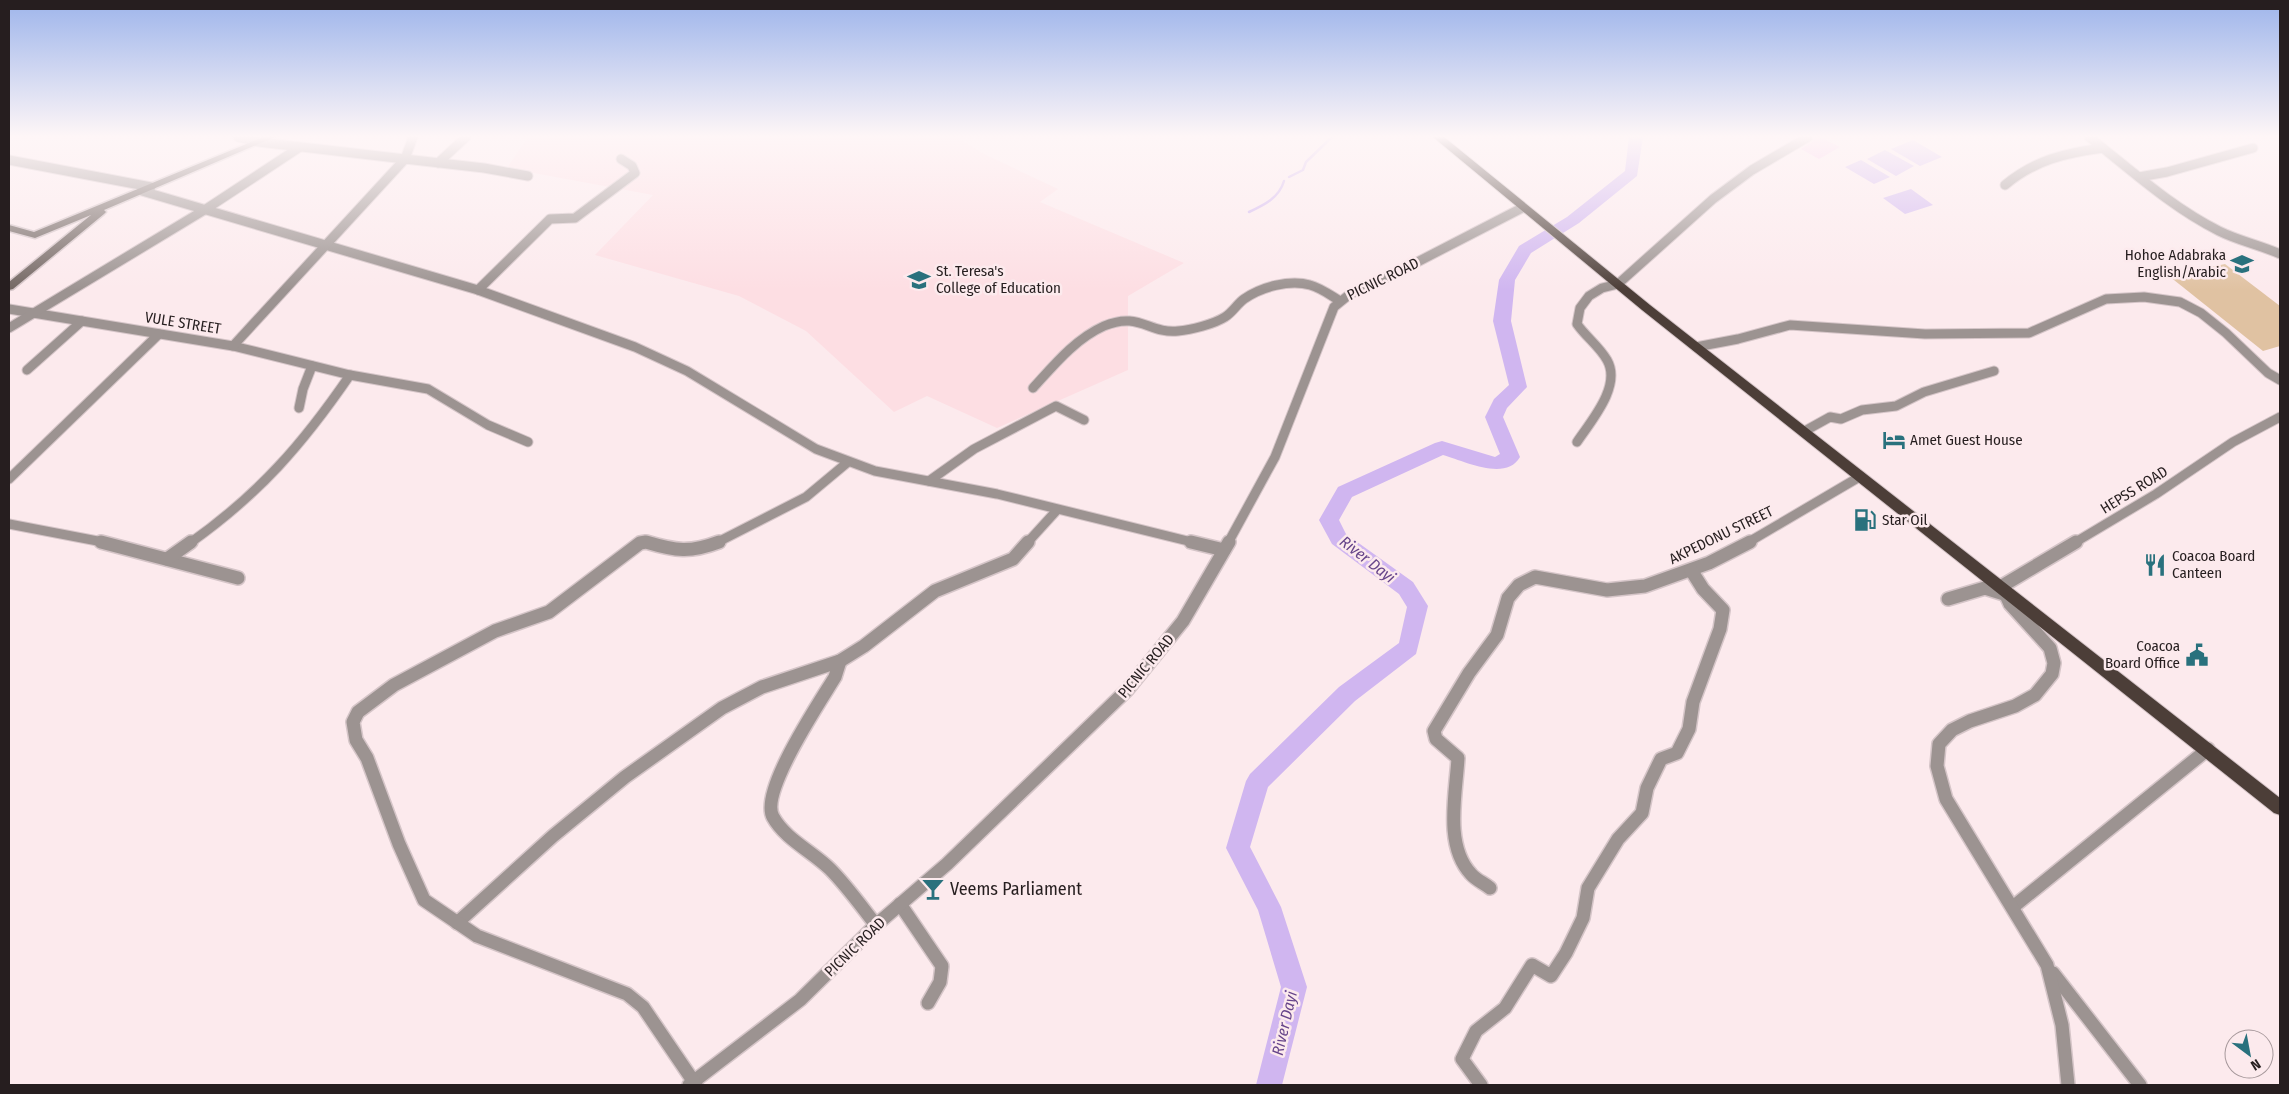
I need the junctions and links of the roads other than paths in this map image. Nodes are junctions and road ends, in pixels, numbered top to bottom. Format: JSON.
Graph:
{"nodes":[{"id":1,"x":137,"y":188,"type":"edge"},
{"id":2,"x":151,"y":188,"type":"edge"},
{"id":3,"x":238,"y":188,"type":"edge"},
{"id":4,"x":377,"y":188,"type":"edge"},
{"id":5,"x":615,"y":188,"type":"edge"},
{"id":6,"x":1498,"y":188,"type":"edge"},
{"id":7,"x":1726,"y":188,"type":"edge"},
{"id":8,"x":2153,"y":188,"type":"edge"},
{"id":9,"x":146,"y":190,"type":"junction"},
{"id":10,"x":111,"y":204,"type":"junction"},
{"id":11,"x":1522,"y":208,"type":"junction"},
{"id":12,"x":206,"y":209,"type":"junction"},
{"id":13,"x":1542,"y":224,"type":"joint"},
{"id":14,"x":9,"y":228,"type":"edge"},
{"id":15,"x":1567,"y":243,"type":"joint"},
{"id":16,"x":324,"y":245,"type":"junction"},
{"id":17,"x":2278,"y":249,"type":"edge"},
{"id":18,"x":1618,"y":284,"type":"junction"},
{"id":19,"x":9,"y":287,"type":"edge"},
{"id":20,"x":478,"y":290,"type":"junction"},
{"id":21,"x":1340,"y":301,"type":"junction"},
{"id":22,"x":9,"y":308,"type":"edge"},
{"id":23,"x":32,"y":314,"type":"junction"},
{"id":24,"x":82,"y":321,"type":"junction"},
{"id":25,"x":9,"y":328,"type":"edge"},
{"id":26,"x":159,"y":334,"type":"junction"},
{"id":27,"x":233,"y":346,"type":"junction"},
{"id":28,"x":1696,"y":347,"type":"junction"},
{"id":29,"x":312,"y":366,"type":"junction"},
{"id":30,"x":27,"y":370,"type":"dead end"},
{"id":31,"x":1994,"y":371,"type":"dead end"},
{"id":32,"x":350,"y":375,"type":"junction"},
{"id":33,"x":2280,"y":380,"type":"edge"},
{"id":34,"x":1033,"y":388,"type":"dead end"},
{"id":35,"x":299,"y":408,"type":"dead end"},
{"id":36,"x":2280,"y":417,"type":"edge"},
{"id":37,"x":1084,"y":420,"type":"dead end"},
{"id":38,"x":1804,"y":432,"type":"junction"},
{"id":39,"x":528,"y":442,"type":"dead end"},
{"id":40,"x":1577,"y":442,"type":"dead end"},
{"id":41,"x":848,"y":462,"type":"junction"},
{"id":42,"x":1861,"y":476,"type":"junction"},
{"id":43,"x":9,"y":479,"type":"edge"},
{"id":44,"x":929,"y":481,"type":"junction"},
{"id":45,"x":1057,"y":510,"type":"junction"},
{"id":46,"x":9,"y":524,"type":"edge"},
{"id":47,"x":1224,"y":550,"type":"junction"},
{"id":48,"x":167,"y":559,"type":"junction"},
{"id":49,"x":1691,"y":570,"type":"junction"},
{"id":50,"x":238,"y":578,"type":"dead end"},
{"id":51,"x":2003,"y":590,"type":"junction"},
{"id":52,"x":1948,"y":599,"type":"dead end"},
{"id":53,"x":840,"y":661,"type":"junction"},
{"id":54,"x":2208,"y":749,"type":"junction"},
{"id":55,"x":2280,"y":808,"type":"edge"},
{"id":56,"x":1490,"y":888,"type":"dead end"},
{"id":57,"x":900,"y":904,"type":"junction"},
{"id":58,"x":2013,"y":907,"type":"junction"},
{"id":59,"x":457,"y":923,"type":"junction"},
{"id":60,"x":876,"y":925,"type":"junction"},
{"id":61,"x":2047,"y":965,"type":"junction"},
{"id":62,"x":928,"y":1003,"type":"dead end"},
{"id":63,"x":693,"y":1084,"type":"edge"},
{"id":64,"x":1481,"y":1085,"type":"edge"},
{"id":65,"x":2068,"y":1085,"type":"edge"},
{"id":66,"x":2140,"y":1085,"type":"edge"}],
"edges":[{"from":1,"to":9,"type":"street"},
{"from":2,"to":9,"type":"main road"},
{"from":3,"to":12,"type":"street"},
{"from":4,"to":16,"type":"street"},
{"from":5,"to":20,"type":"street"},
{"from":6,"to":11,"type":"highway"},
{"from":7,"to":18,"type":"street"},
{"from":8,"to":17,"type":"street"},
{"from":9,"to":10,"type":"main road"},
{"from":9,"to":12,"type":"street"},
{"from":10,"to":14,"type":"main road"},
{"from":10,"to":19,"type":"main road"},
{"from":11,"to":13,"type":"highway"},
{"from":11,"to":21,"type":"street","name":"PICNIC ROAD"},
{"from":12,"to":16,"type":"street"},
{"from":12,"to":23,"type":"street"},
{"from":13,"to":15,"type":"highway"},
{"from":15,"to":18,"type":"highway"},
{"from":16,"to":20,"type":"street"},
{"from":16,"to":27,"type":"street"},
{"from":18,"to":28,"type":"highway"},
{"from":18,"to":40,"type":"street"},
{"from":20,"to":41,"type":"street"},
{"from":21,"to":34,"type":"street"},
{"from":21,"to":47,"type":"street","name":"PICNIC ROAD"},
{"from":22,"to":23,"type":"street","name":"VULE STREET"},
{"from":23,"to":24,"type":"street","name":"VULE STREET"},
{"from":23,"to":25,"type":"street"},
{"from":24,"to":26,"type":"street","name":"VULE STREET"},
{"from":24,"to":30,"type":"street"},
{"from":26,"to":27,"type":"street","name":"VULE STREET"},
{"from":26,"to":43,"type":"street"},
{"from":27,"to":29,"type":"street","name":"VULE STREET"},
{"from":28,"to":33,"type":"street"},
{"from":28,"to":38,"type":"highway"},
{"from":29,"to":32,"type":"street","name":"VULE STREET"},
{"from":29,"to":35,"type":"street"},
{"from":31,"to":38,"type":"street"},
{"from":32,"to":39,"type":"street","name":"VULE STREET"},
{"from":32,"to":48,"type":"street"},
{"from":36,"to":51,"type":"street","name":"HEPSS ROAD"},
{"from":37,"to":44,"type":"street"},
{"from":38,"to":42,"type":"highway"},
{"from":41,"to":44,"type":"street"},
{"from":41,"to":59,"type":"street"},
{"from":42,"to":49,"type":"street","name":"AKPEDONU STREET"},
{"from":42,"to":51,"type":"highway"},
{"from":44,"to":45,"type":"street"},
{"from":45,"to":47,"type":"street"},
{"from":45,"to":53,"type":"street"},
{"from":46,"to":48,"type":"street"},
{"from":47,"to":57,"type":"street","name":"PICNIC ROAD"},
{"from":48,"to":50,"type":"street"},
{"from":49,"to":56,"type":"street","name":"AKPEDONU STREET"},
{"from":49,"to":64,"type":"street"},
{"from":51,"to":52,"type":"street"},
{"from":51,"to":54,"type":"highway"},
{"from":51,"to":58,"type":"street"},
{"from":53,"to":59,"type":"street"},
{"from":53,"to":60,"type":"street"},
{"from":54,"to":55,"type":"highway"},
{"from":54,"to":58,"type":"street"},
{"from":57,"to":60,"type":"street","name":"PICNIC ROAD"},
{"from":57,"to":62,"type":"street"},
{"from":58,"to":61,"type":"street"},
{"from":59,"to":63,"type":"street"},
{"from":60,"to":63,"type":"street","name":"PICNIC ROAD"},
{"from":61,"to":65,"type":"street"},
{"from":61,"to":66,"type":"street"}]}
